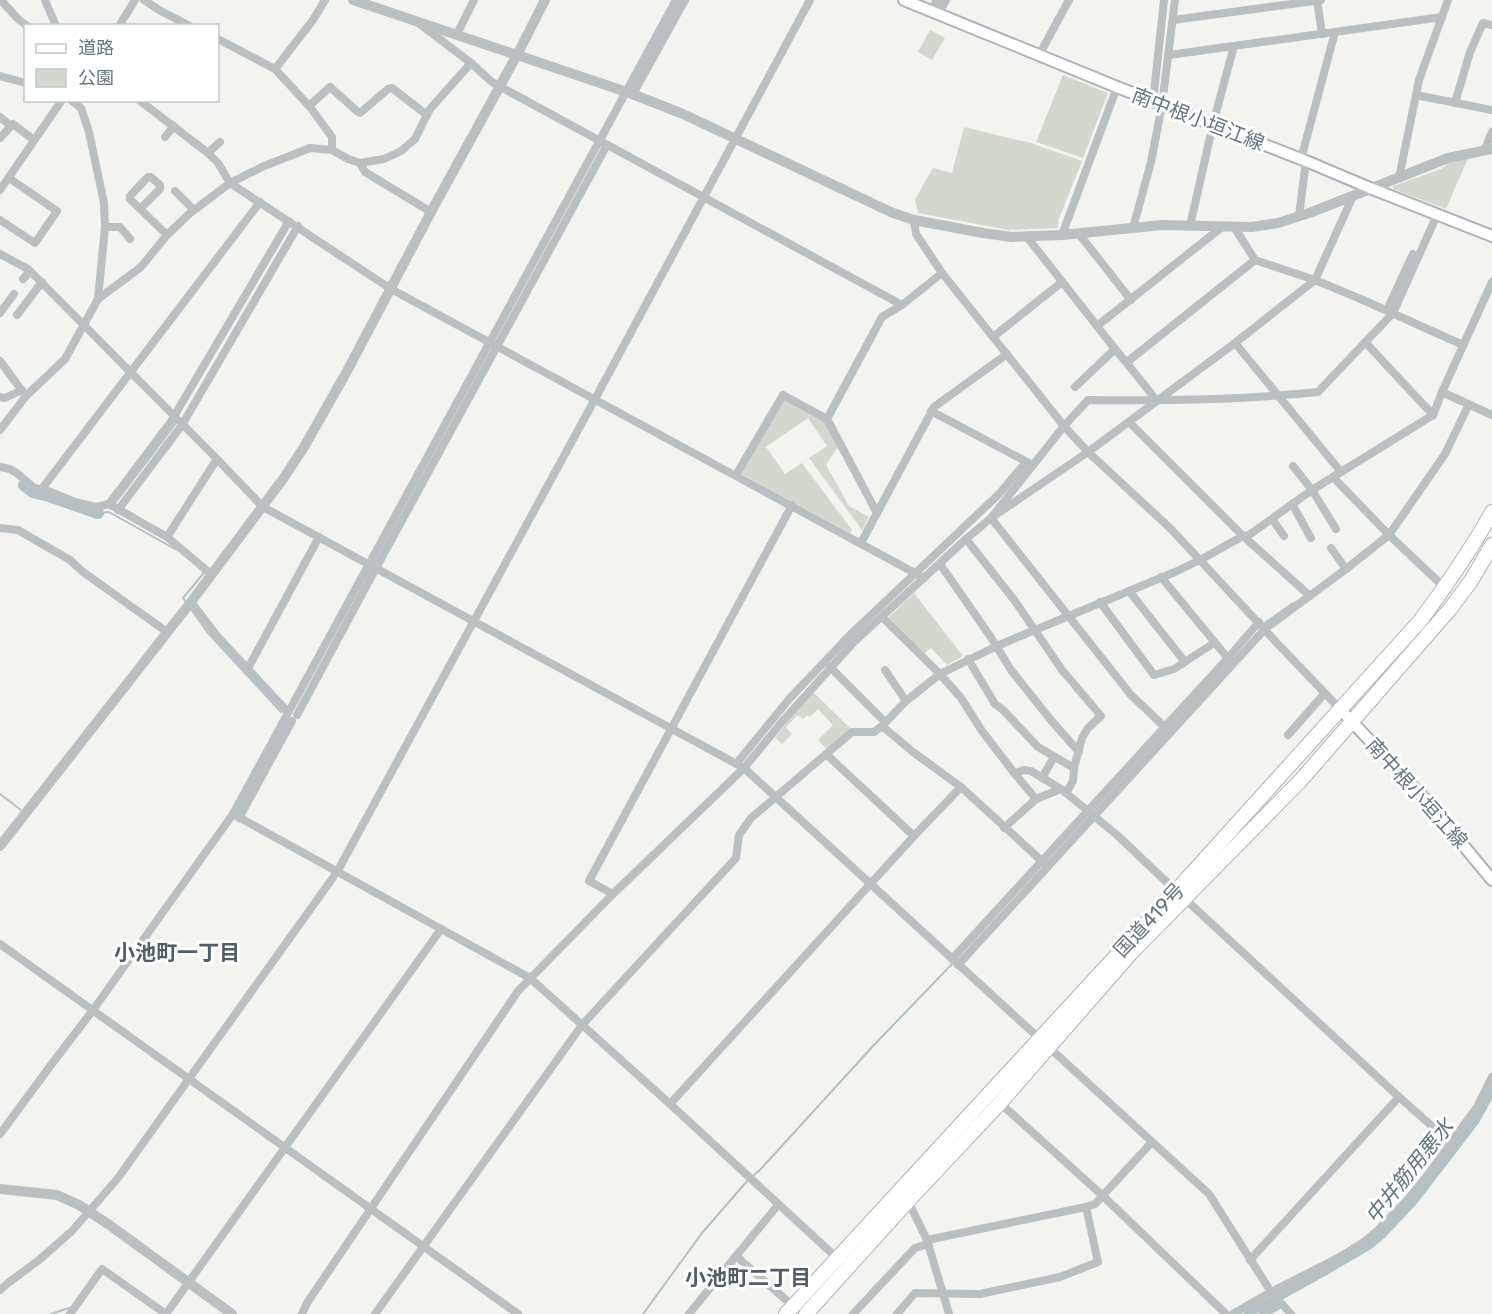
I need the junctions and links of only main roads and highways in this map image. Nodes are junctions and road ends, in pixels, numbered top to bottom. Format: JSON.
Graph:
{"nodes":[{"id":1,"x":904,"y":0,"type":"edge"},
{"id":2,"x":1492,"y":236,"type":"edge"},
{"id":3,"x":1492,"y":512,"type":"edge"},
{"id":4,"x":1492,"y":545,"type":"edge"},
{"id":5,"x":1340,"y":709,"type":"junction"},
{"id":6,"x":1352,"y":721,"type":"junction"},
{"id":7,"x":1492,"y":880,"type":"edge"},
{"id":8,"x":1180,"y":895,"type":"junction"},
{"id":9,"x":1044,"y":1043,"type":"junction"},
{"id":10,"x":790,"y":1310,"type":"edge"},
{"id":11,"x":806,"y":1314,"type":"edge"}],
"edges":[{"from":1,"to":2,"type":"main road","name":"南中根小垣江線"},
{"from":3,"to":5,"type":"highway","name":"国道419号"},
{"from":4,"to":6,"type":"highway","name":"国道419号"},
{"from":5,"to":6,"type":"main road","name":"南中根小垣江線"},
{"from":5,"to":8,"type":"highway","name":"国道419号"},
{"from":6,"to":7,"type":"main road","name":"南中根小垣江線"},
{"from":6,"to":8,"type":"highway","name":"国道419号"},
{"from":8,"to":9,"type":"highway","name":"国道419号"},
{"from":9,"to":10,"type":"highway","name":"国道419号"},
{"from":9,"to":11,"type":"highway","name":"国道419号"}]}
